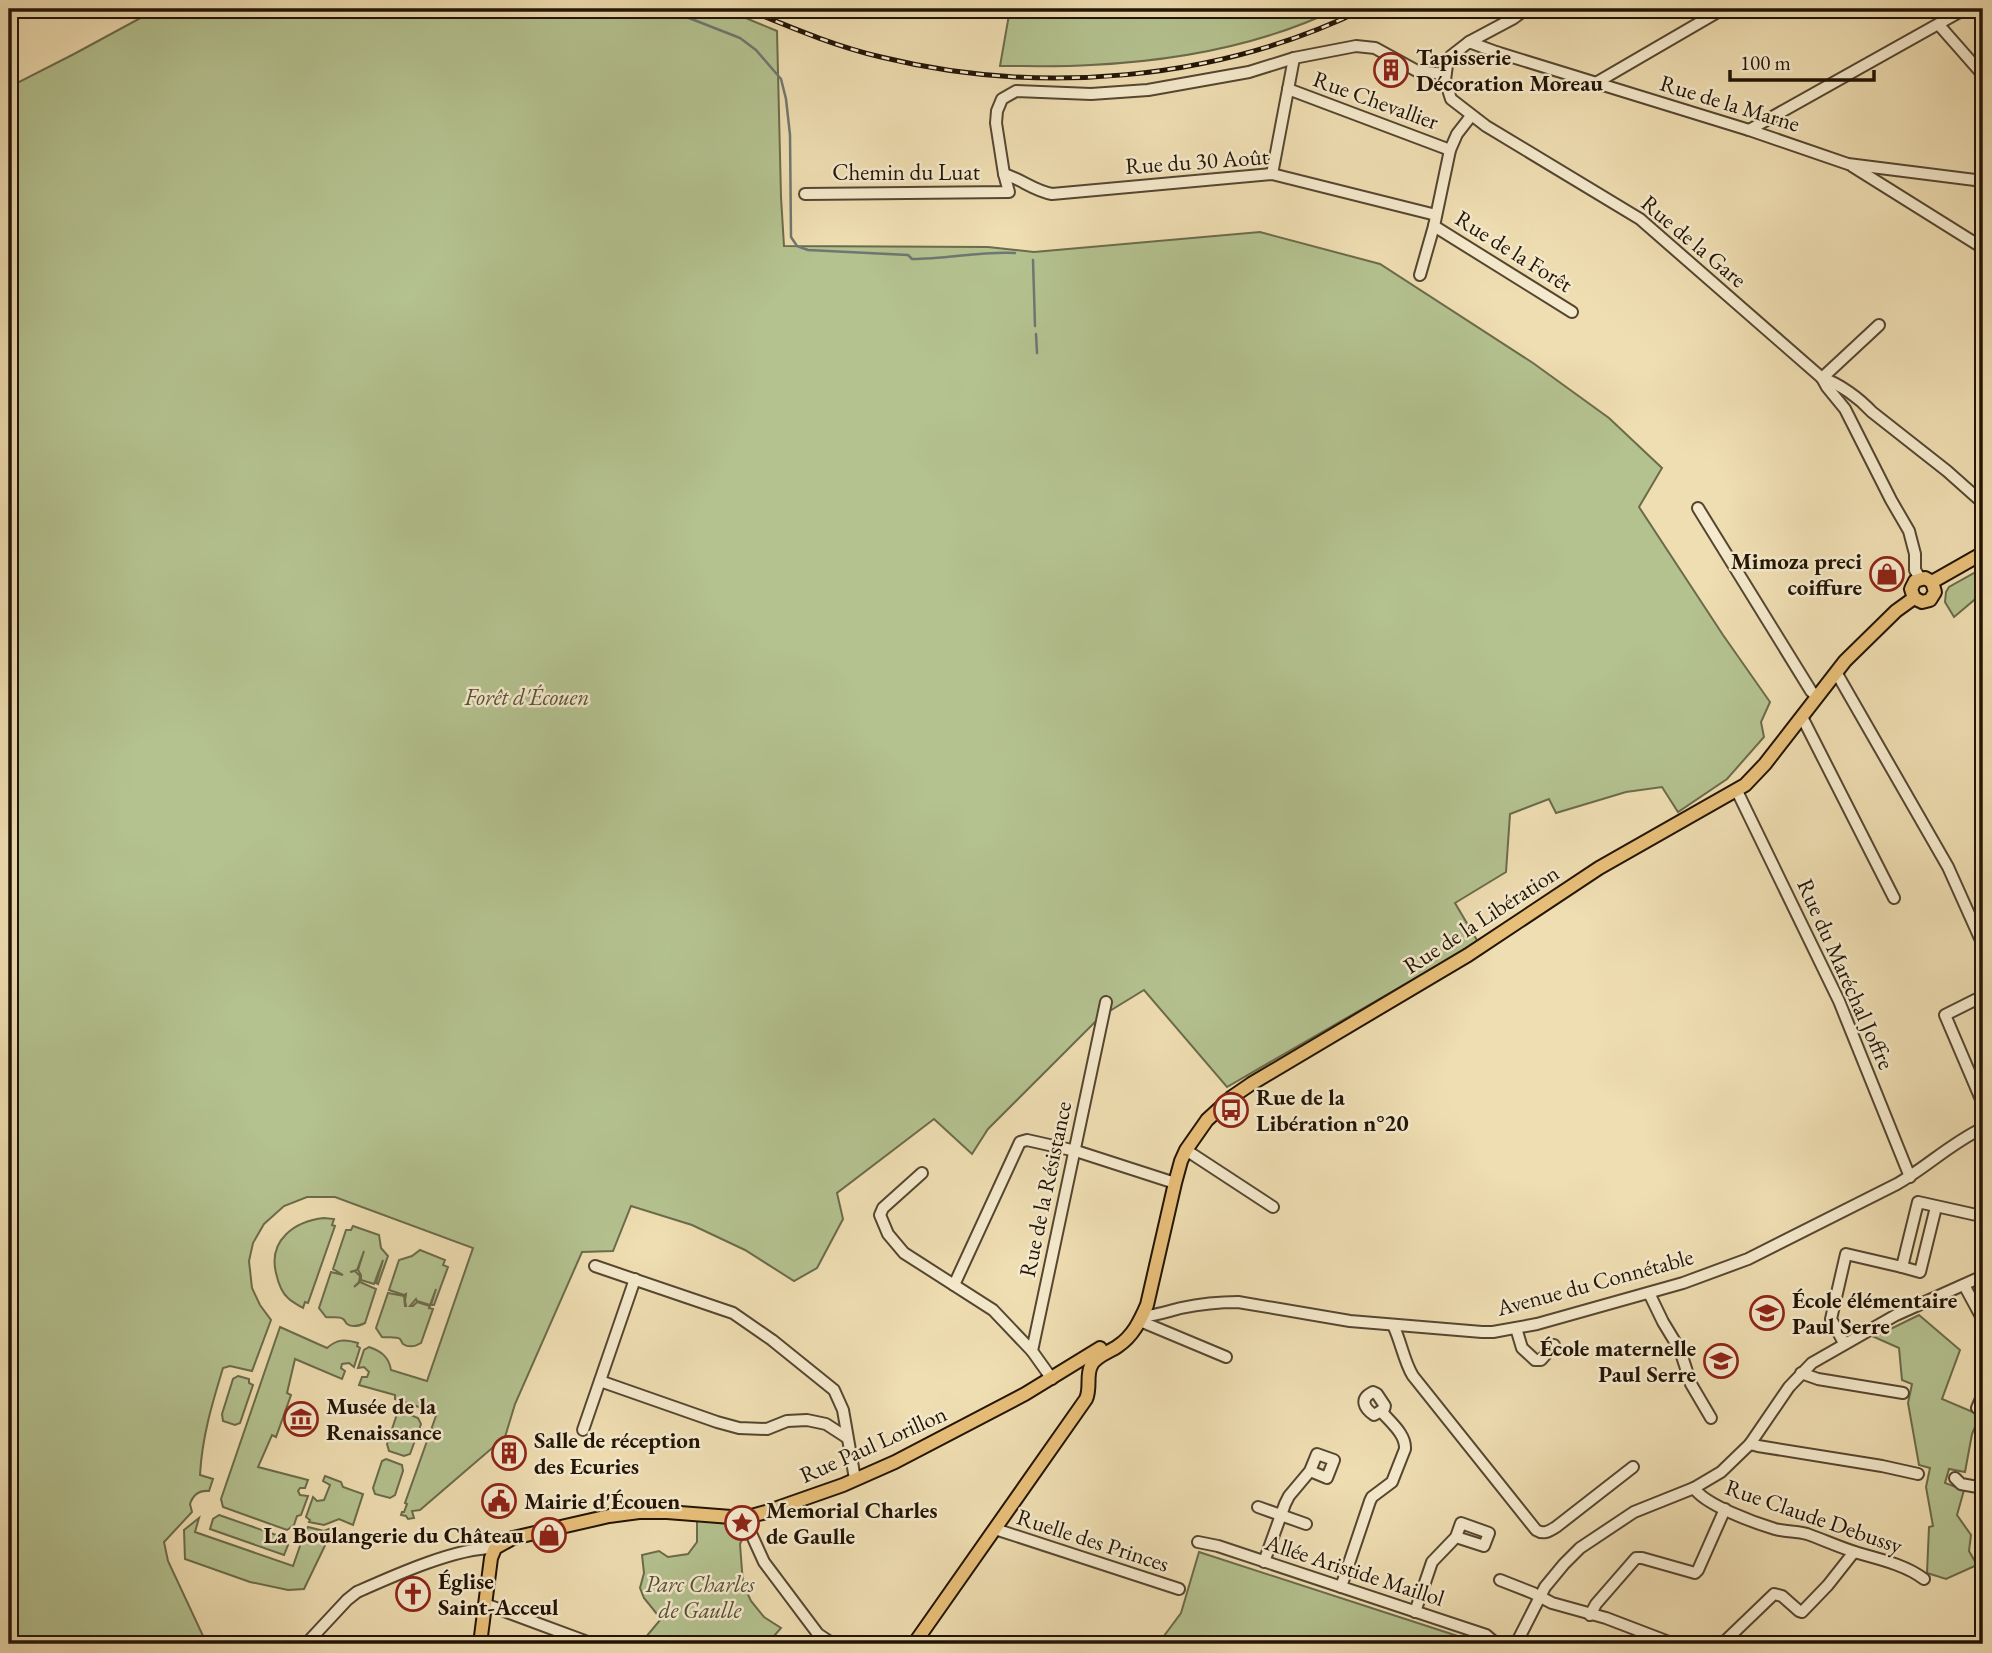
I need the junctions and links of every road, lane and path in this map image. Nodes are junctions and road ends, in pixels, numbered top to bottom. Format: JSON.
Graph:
{"nodes":[{"id":1,"x":1525,"y":9,"type":"edge"},
{"id":2,"x":1723,"y":9,"type":"edge"},
{"id":3,"x":1965,"y":9,"type":"edge"},
{"id":4,"x":1939,"y":25,"type":"junction"},
{"id":5,"x":1469,"y":42,"type":"junction"},
{"id":6,"x":1294,"y":58,"type":"junction"},
{"id":7,"x":1445,"y":74,"type":"junction"},
{"id":8,"x":1983,"y":75,"type":"edge"},
{"id":9,"x":1594,"y":84,"type":"junction"},
{"id":10,"x":1288,"y":89,"type":"junction"},
{"id":11,"x":1471,"y":116,"type":"junction"},
{"id":12,"x":1749,"y":130,"type":"junction"},
{"id":13,"x":1450,"y":150,"type":"junction"},
{"id":14,"x":1849,"y":163,"type":"junction"},
{"id":15,"x":1004,"y":174,"type":"junction"},
{"id":16,"x":1272,"y":174,"type":"junction"},
{"id":17,"x":1983,"y":181,"type":"edge"},
{"id":18,"x":805,"y":194,"type":"dead end"},
{"id":19,"x":1435,"y":220,"type":"junction"},
{"id":20,"x":1983,"y":248,"type":"edge"},
{"id":21,"x":1420,"y":275,"type":"dead end"},
{"id":22,"x":1572,"y":312,"type":"dead end"},
{"id":23,"x":1879,"y":325,"type":"dead end"},
{"id":24,"x":1822,"y":378,"type":"junction"},
{"id":25,"x":1845,"y":409,"type":"junction"},
{"id":26,"x":1872,"y":412,"type":"junction"},
{"id":27,"x":1983,"y":503,"type":"edge"},
{"id":28,"x":1698,"y":508,"type":"dead end"},
{"id":29,"x":1983,"y":553,"type":"edge"},
{"id":30,"x":1926,"y":580,"type":"junction"},
{"id":31,"x":1913,"y":598,"type":"junction"},
{"id":32,"x":1836,"y":672,"type":"junction"},
{"id":33,"x":1816,"y":696,"type":"junction"},
{"id":34,"x":1802,"y":717,"type":"junction"},
{"id":35,"x":1737,"y":791,"type":"junction"},
{"id":36,"x":1894,"y":898,"type":"dead end"},
{"id":37,"x":1979,"y":925,"type":"edge"},
{"id":38,"x":1983,"y":945,"type":"edge"},
{"id":39,"x":1983,"y":996,"type":"edge"},
{"id":40,"x":1105,"y":1002,"type":"dead end"},
{"id":41,"x":1983,"y":1104,"type":"edge"},
{"id":42,"x":1983,"y":1128,"type":"edge"},
{"id":43,"x":1186,"y":1150,"type":"junction"},
{"id":44,"x":1076,"y":1151,"type":"junction"},
{"id":45,"x":922,"y":1173,"type":"dead end"},
{"id":46,"x":1910,"y":1177,"type":"junction"},
{"id":47,"x":1175,"y":1183,"type":"junction"},
{"id":48,"x":1983,"y":1201,"type":"edge"},
{"id":49,"x":1936,"y":1207,"type":"junction"},
{"id":50,"x":1273,"y":1208,"type":"dead end"},
{"id":51,"x":595,"y":1266,"type":"dead end"},
{"id":52,"x":1902,"y":1267,"type":"junction"},
{"id":53,"x":1983,"y":1276,"type":"edge"},
{"id":54,"x":635,"y":1279,"type":"junction"},
{"id":55,"x":954,"y":1285,"type":"junction"},
{"id":56,"x":1964,"y":1285,"type":"junction"},
{"id":57,"x":1649,"y":1293,"type":"junction"},
{"id":58,"x":1141,"y":1319,"type":"junction"},
{"id":59,"x":1983,"y":1320,"type":"edge"},
{"id":60,"x":1393,"y":1325,"type":"junction"},
{"id":61,"x":1413,"y":1326,"type":"junction"},
{"id":62,"x":1516,"y":1328,"type":"junction"},
{"id":63,"x":1844,"y":1343,"type":"junction"},
{"id":64,"x":1554,"y":1345,"type":"dead end"},
{"id":65,"x":1032,"y":1351,"type":"junction"},
{"id":66,"x":1405,"y":1355,"type":"junction"},
{"id":67,"x":1226,"y":1357,"type":"dead end"},
{"id":68,"x":1071,"y":1367,"type":"junction"},
{"id":69,"x":1801,"y":1373,"type":"junction"},
{"id":70,"x":1089,"y":1375,"type":"junction"},
{"id":71,"x":1052,"y":1379,"type":"junction"},
{"id":72,"x":600,"y":1381,"type":"junction"},
{"id":73,"x":1903,"y":1393,"type":"dead end"},
{"id":74,"x":1983,"y":1394,"type":"edge"},
{"id":75,"x":1977,"y":1408,"type":"dead end"},
{"id":76,"x":1381,"y":1411,"type":"dead end"},
{"id":77,"x":1711,"y":1418,"type":"dead end"},
{"id":78,"x":583,"y":1430,"type":"dead end"},
{"id":79,"x":846,"y":1437,"type":"junction"},
{"id":80,"x":1750,"y":1444,"type":"junction"},
{"id":81,"x":1633,"y":1467,"type":"dead end"},
{"id":82,"x":1310,"y":1471,"type":"dead end"},
{"id":83,"x":1918,"y":1474,"type":"dead end"},
{"id":84,"x":1955,"y":1478,"type":"dead end"},
{"id":85,"x":855,"y":1479,"type":"junction"},
{"id":86,"x":1693,"y":1488,"type":"junction"},
{"id":87,"x":1983,"y":1488,"type":"edge"},
{"id":88,"x":1258,"y":1507,"type":"dead end"},
{"id":89,"x":1725,"y":1509,"type":"junction"},
{"id":90,"x":1281,"y":1515,"type":"junction"},
{"id":91,"x":744,"y":1518,"type":"junction"},
{"id":92,"x":1306,"y":1524,"type":"dead end"},
{"id":93,"x":995,"y":1529,"type":"junction"},
{"id":94,"x":1456,"y":1537,"type":"dead end"},
{"id":95,"x":1198,"y":1542,"type":"dead end"},
{"id":96,"x":495,"y":1548,"type":"junction"},
{"id":97,"x":1854,"y":1552,"type":"junction"},
{"id":98,"x":1264,"y":1562,"type":"junction"},
{"id":99,"x":1924,"y":1579,"type":"dead end"},
{"id":100,"x":1500,"y":1580,"type":"dead end"},
{"id":101,"x":1341,"y":1587,"type":"junction"},
{"id":102,"x":1178,"y":1590,"type":"dead end"},
{"id":103,"x":1539,"y":1596,"type":"junction"},
{"id":104,"x":485,"y":1604,"type":"junction"},
{"id":105,"x":1534,"y":1609,"type":"junction"},
{"id":106,"x":1415,"y":1612,"type":"junction"},
{"id":107,"x":1590,"y":1615,"type":"junction"},
{"id":108,"x":306,"y":1644,"type":"edge"},
{"id":109,"x":480,"y":1644,"type":"edge"},
{"id":110,"x":593,"y":1644,"type":"edge"},
{"id":111,"x":833,"y":1644,"type":"edge"},
{"id":112,"x":914,"y":1644,"type":"edge"},
{"id":113,"x":1494,"y":1644,"type":"edge"},
{"id":114,"x":1516,"y":1644,"type":"edge"},
{"id":115,"x":1524,"y":1644,"type":"edge"},
{"id":116,"x":1674,"y":1644,"type":"edge"},
{"id":117,"x":1722,"y":1644,"type":"edge"}],
"edges":[{"from":1,"to":5,"type":"street"},
{"from":2,"to":9,"type":"street"},
{"from":3,"to":4,"type":"street"},
{"from":4,"to":8,"type":"street"},
{"from":4,"to":12,"type":"street"},
{"from":5,"to":7,"type":"street"},
{"from":5,"to":9,"type":"street","name":"Rue de la Marne"},
{"from":6,"to":7,"type":"street"},
{"from":6,"to":10,"type":"street"},
{"from":6,"to":15,"type":"street"},
{"from":7,"to":11,"type":"street","name":"Rue de la Gare"},
{"from":9,"to":12,"type":"street","name":"Rue de la Marne"},
{"from":10,"to":13,"type":"street","name":"Rue Chevallier"},
{"from":10,"to":16,"type":"street"},
{"from":11,"to":13,"type":"street"},
{"from":11,"to":24,"type":"street","name":"Rue de la Gare"},
{"from":12,"to":14,"type":"street","name":"Rue de la Marne"},
{"from":13,"to":19,"type":"street"},
{"from":14,"to":17,"type":"street","name":"Rue de la Marne"},
{"from":14,"to":20,"type":"street"},
{"from":15,"to":16,"type":"street","name":"Rue du 30 Août"},
{"from":15,"to":18,"type":"street","name":"Chemin du Luat"},
{"from":16,"to":19,"type":"street","name":"Rue du 30 Août"},
{"from":19,"to":21,"type":"street"},
{"from":19,"to":22,"type":"street","name":"Rue de la Forêt"},
{"from":23,"to":24,"type":"street"},
{"from":24,"to":25,"type":"street","name":"Rue de la Gare"},
{"from":24,"to":26,"type":"street"},
{"from":25,"to":26,"type":"street"},
{"from":25,"to":30,"type":"street","name":"Rue de la Gare"},
{"from":26,"to":27,"type":"street"},
{"from":28,"to":33,"type":"street"},
{"from":29,"to":30,"type":"main road"},
{"from":30,"to":31,"type":"main road"},
{"from":30,"to":31,"type":"main road"},
{"from":31,"to":32,"type":"main road","name":"Rue de la Libération"},
{"from":32,"to":33,"type":"main road","name":"Rue de la Libération"},
{"from":32,"to":37,"type":"street"},
{"from":33,"to":34,"type":"main road","name":"Rue de la Libération"},
{"from":34,"to":35,"type":"main road","name":"Rue de la Libération"},
{"from":34,"to":36,"type":"street"},
{"from":35,"to":43,"type":"main road","name":"Rue de la Libération"},
{"from":35,"to":46,"type":"street","name":"Rue du Maréchal Joffre"},
{"from":37,"to":38,"type":"street"},
{"from":39,"to":41,"type":"street"},
{"from":40,"to":44,"type":"street","name":"Rue de la Résistance"},
{"from":42,"to":46,"type":"street","name":"Avenue du Connétable"},
{"from":43,"to":47,"type":"main road","name":"Rue de la Libération"},
{"from":43,"to":50,"type":"street"},
{"from":44,"to":47,"type":"street"},
{"from":44,"to":55,"type":"street"},
{"from":44,"to":65,"type":"street","name":"Rue de la Résistance"},
{"from":45,"to":55,"type":"street"},
{"from":46,"to":57,"type":"street","name":"Avenue du Connétable"},
{"from":47,"to":58,"type":"main road","name":"Rue de la Libération"},
{"from":48,"to":49,"type":"street"},
{"from":49,"to":52,"type":"street"},
{"from":49,"to":52,"type":"street"},
{"from":51,"to":54,"type":"street"},
{"from":52,"to":63,"type":"street"},
{"from":53,"to":56,"type":"street"},
{"from":54,"to":72,"type":"street"},
{"from":54,"to":79,"type":"street"},
{"from":55,"to":65,"type":"street"},
{"from":56,"to":59,"type":"street"},
{"from":56,"to":63,"type":"street"},
{"from":57,"to":62,"type":"street","name":"Avenue du Connétable"},
{"from":57,"to":77,"type":"street"},
{"from":58,"to":60,"type":"street","name":"Avenue du Connétable"},
{"from":58,"to":67,"type":"street"},
{"from":58,"to":68,"type":"main road","name":"Rue Paul Lorillon"},
{"from":58,"to":70,"type":"main road"},
{"from":60,"to":61,"type":"street","name":"Avenue du Connétable"},
{"from":60,"to":66,"type":"street"},
{"from":61,"to":62,"type":"street","name":"Avenue du Connétable"},
{"from":61,"to":66,"type":"street"},
{"from":62,"to":64,"type":"street"},
{"from":63,"to":69,"type":"street"},
{"from":65,"to":71,"type":"street"},
{"from":66,"to":81,"type":"street"},
{"from":68,"to":70,"type":"street"},
{"from":68,"to":71,"type":"main road","name":"Rue Paul Lorillon"},
{"from":69,"to":73,"type":"street"},
{"from":69,"to":80,"type":"street"},
{"from":70,"to":93,"type":"main road"},
{"from":71,"to":85,"type":"main road","name":"Rue Paul Lorillon"},
{"from":72,"to":78,"type":"street"},
{"from":72,"to":79,"type":"street"},
{"from":74,"to":75,"type":"street"},
{"from":76,"to":101,"type":"street"},
{"from":79,"to":85,"type":"street"},
{"from":80,"to":83,"type":"street"},
{"from":80,"to":86,"type":"street"},
{"from":82,"to":90,"type":"street"},
{"from":84,"to":87,"type":"street"},
{"from":85,"to":91,"type":"main road","name":"Rue Paul Lorillon"},
{"from":86,"to":89,"type":"street","name":"Rue Claude Debussy"},
{"from":86,"to":103,"type":"street"},
{"from":88,"to":90,"type":"street"},
{"from":89,"to":97,"type":"street","name":"Rue Claude Debussy"},
{"from":89,"to":107,"type":"street"},
{"from":90,"to":92,"type":"street"},
{"from":90,"to":98,"type":"street"},
{"from":91,"to":96,"type":"main road","name":"Rue Paul Lorillon"},
{"from":91,"to":111,"type":"street"},
{"from":93,"to":102,"type":"street","name":"Ruelle des Princes"},
{"from":93,"to":112,"type":"main road"},
{"from":94,"to":106,"type":"street"},
{"from":95,"to":98,"type":"street","name":"Allée Aristide Maillol"},
{"from":96,"to":104,"type":"main road"},
{"from":96,"to":108,"type":"street"},
{"from":97,"to":99,"type":"street","name":"Rue Claude Debussy"},
{"from":97,"to":117,"type":"street"},
{"from":98,"to":101,"type":"street","name":"Allée Aristide Maillol"},
{"from":100,"to":103,"type":"street"},
{"from":101,"to":106,"type":"street","name":"Allée Aristide Maillol"},
{"from":103,"to":105,"type":"street"},
{"from":103,"to":107,"type":"street"},
{"from":104,"to":109,"type":"main road"},
{"from":104,"to":110,"type":"street"},
{"from":105,"to":114,"type":"street"},
{"from":105,"to":115,"type":"street"},
{"from":106,"to":113,"type":"street","name":"Allée Aristide Maillol"},
{"from":107,"to":116,"type":"street"}]}
